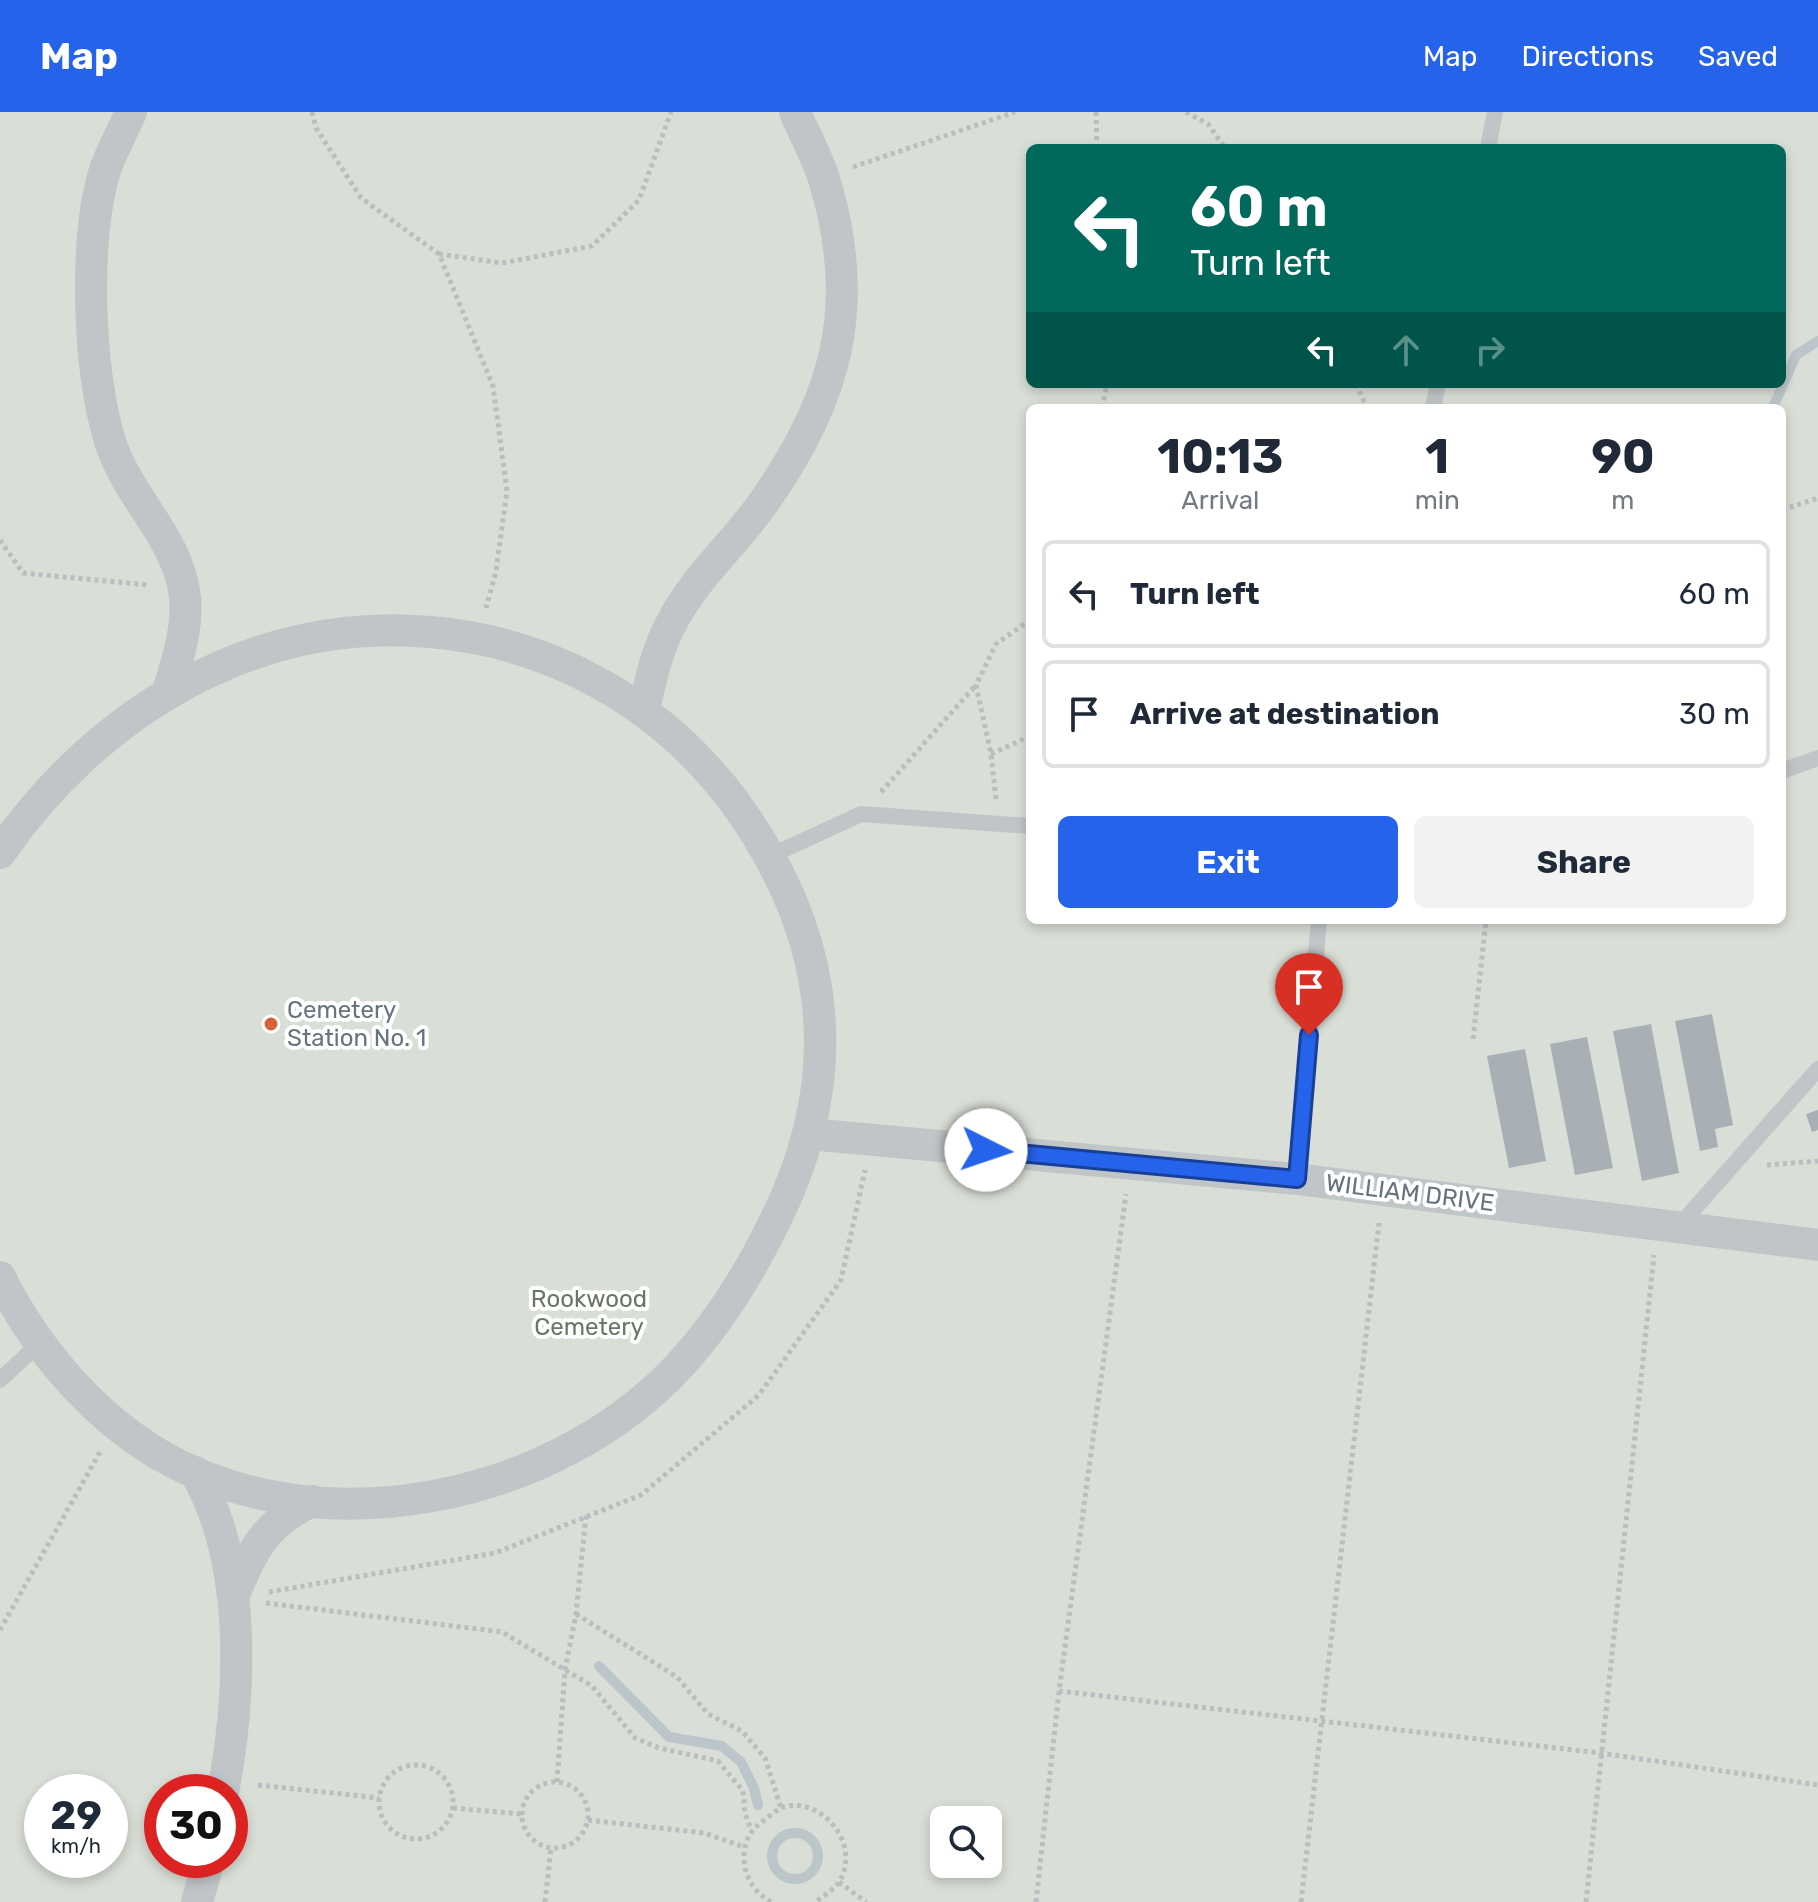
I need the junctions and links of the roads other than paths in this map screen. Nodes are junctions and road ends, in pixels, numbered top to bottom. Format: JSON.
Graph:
{"nodes":[{"id":1,"x":131,"y":112,"type":"edge"},
{"id":2,"x":795,"y":112,"type":"edge"},
{"id":3,"x":1495,"y":112,"type":"edge"},
{"id":4,"x":1489,"y":144,"type":"edge"},
{"id":5,"x":168,"y":691,"type":"junction"},
{"id":6,"x":644,"y":709,"type":"junction"},
{"id":7,"x":1818,"y":758,"type":"edge"},
{"id":8,"x":1786,"y":770,"type":"edge"},
{"id":9,"x":1026,"y":826,"type":"edge"},
{"id":10,"x":0,"y":853,"type":"edge"},
{"id":11,"x":770,"y":856,"type":"junction"},
{"id":12,"x":1319,"y":924,"type":"edge"},
{"id":13,"x":1818,"y":1069,"type":"edge"},
{"id":14,"x":809,"y":1134,"type":"junction"},
{"id":15,"x":1297,"y":1179,"type":"junction"},
{"id":16,"x":1668,"y":1225,"type":"junction"},
{"id":17,"x":1818,"y":1245,"type":"edge"},
{"id":18,"x":0,"y":1277,"type":"edge"},
{"id":19,"x":40,"y":1343,"type":"junction"},
{"id":20,"x":0,"y":1380,"type":"edge"},
{"id":21,"x":195,"y":1472,"type":"junction"},
{"id":22,"x":312,"y":1501,"type":"junction"},
{"id":23,"x":233,"y":1598,"type":"junction"},
{"id":24,"x":225,"y":1774,"type":"edge"},
{"id":25,"x":204,"y":1878,"type":"edge"},
{"id":26,"x":197,"y":1902,"type":"edge"}],
"edges":[{"from":1,"to":5,"type":"street"},
{"from":2,"to":6,"type":"street"},
{"from":3,"to":4,"type":"lane"},
{"from":5,"to":6,"type":"street"},
{"from":5,"to":10,"type":"street"},
{"from":6,"to":11,"type":"street"},
{"from":7,"to":8,"type":"lane"},
{"from":9,"to":11,"type":"lane"},
{"from":11,"to":14,"type":"street"},
{"from":12,"to":15,"type":"lane"},
{"from":13,"to":16,"type":"lane"},
{"from":14,"to":15,"type":"street","name":"WILLIAM DRIVE"},
{"from":14,"to":22,"type":"street"},
{"from":15,"to":16,"type":"street","name":"WILLIAM DRIVE"},
{"from":16,"to":17,"type":"street","name":"WILLIAM DRIVE"},
{"from":18,"to":19,"type":"street"},
{"from":19,"to":20,"type":"lane"},
{"from":19,"to":21,"type":"street"},
{"from":21,"to":22,"type":"street"},
{"from":21,"to":23,"type":"street"},
{"from":22,"to":23,"type":"street"},
{"from":23,"to":24,"type":"street"},
{"from":25,"to":26,"type":"street"}]}
